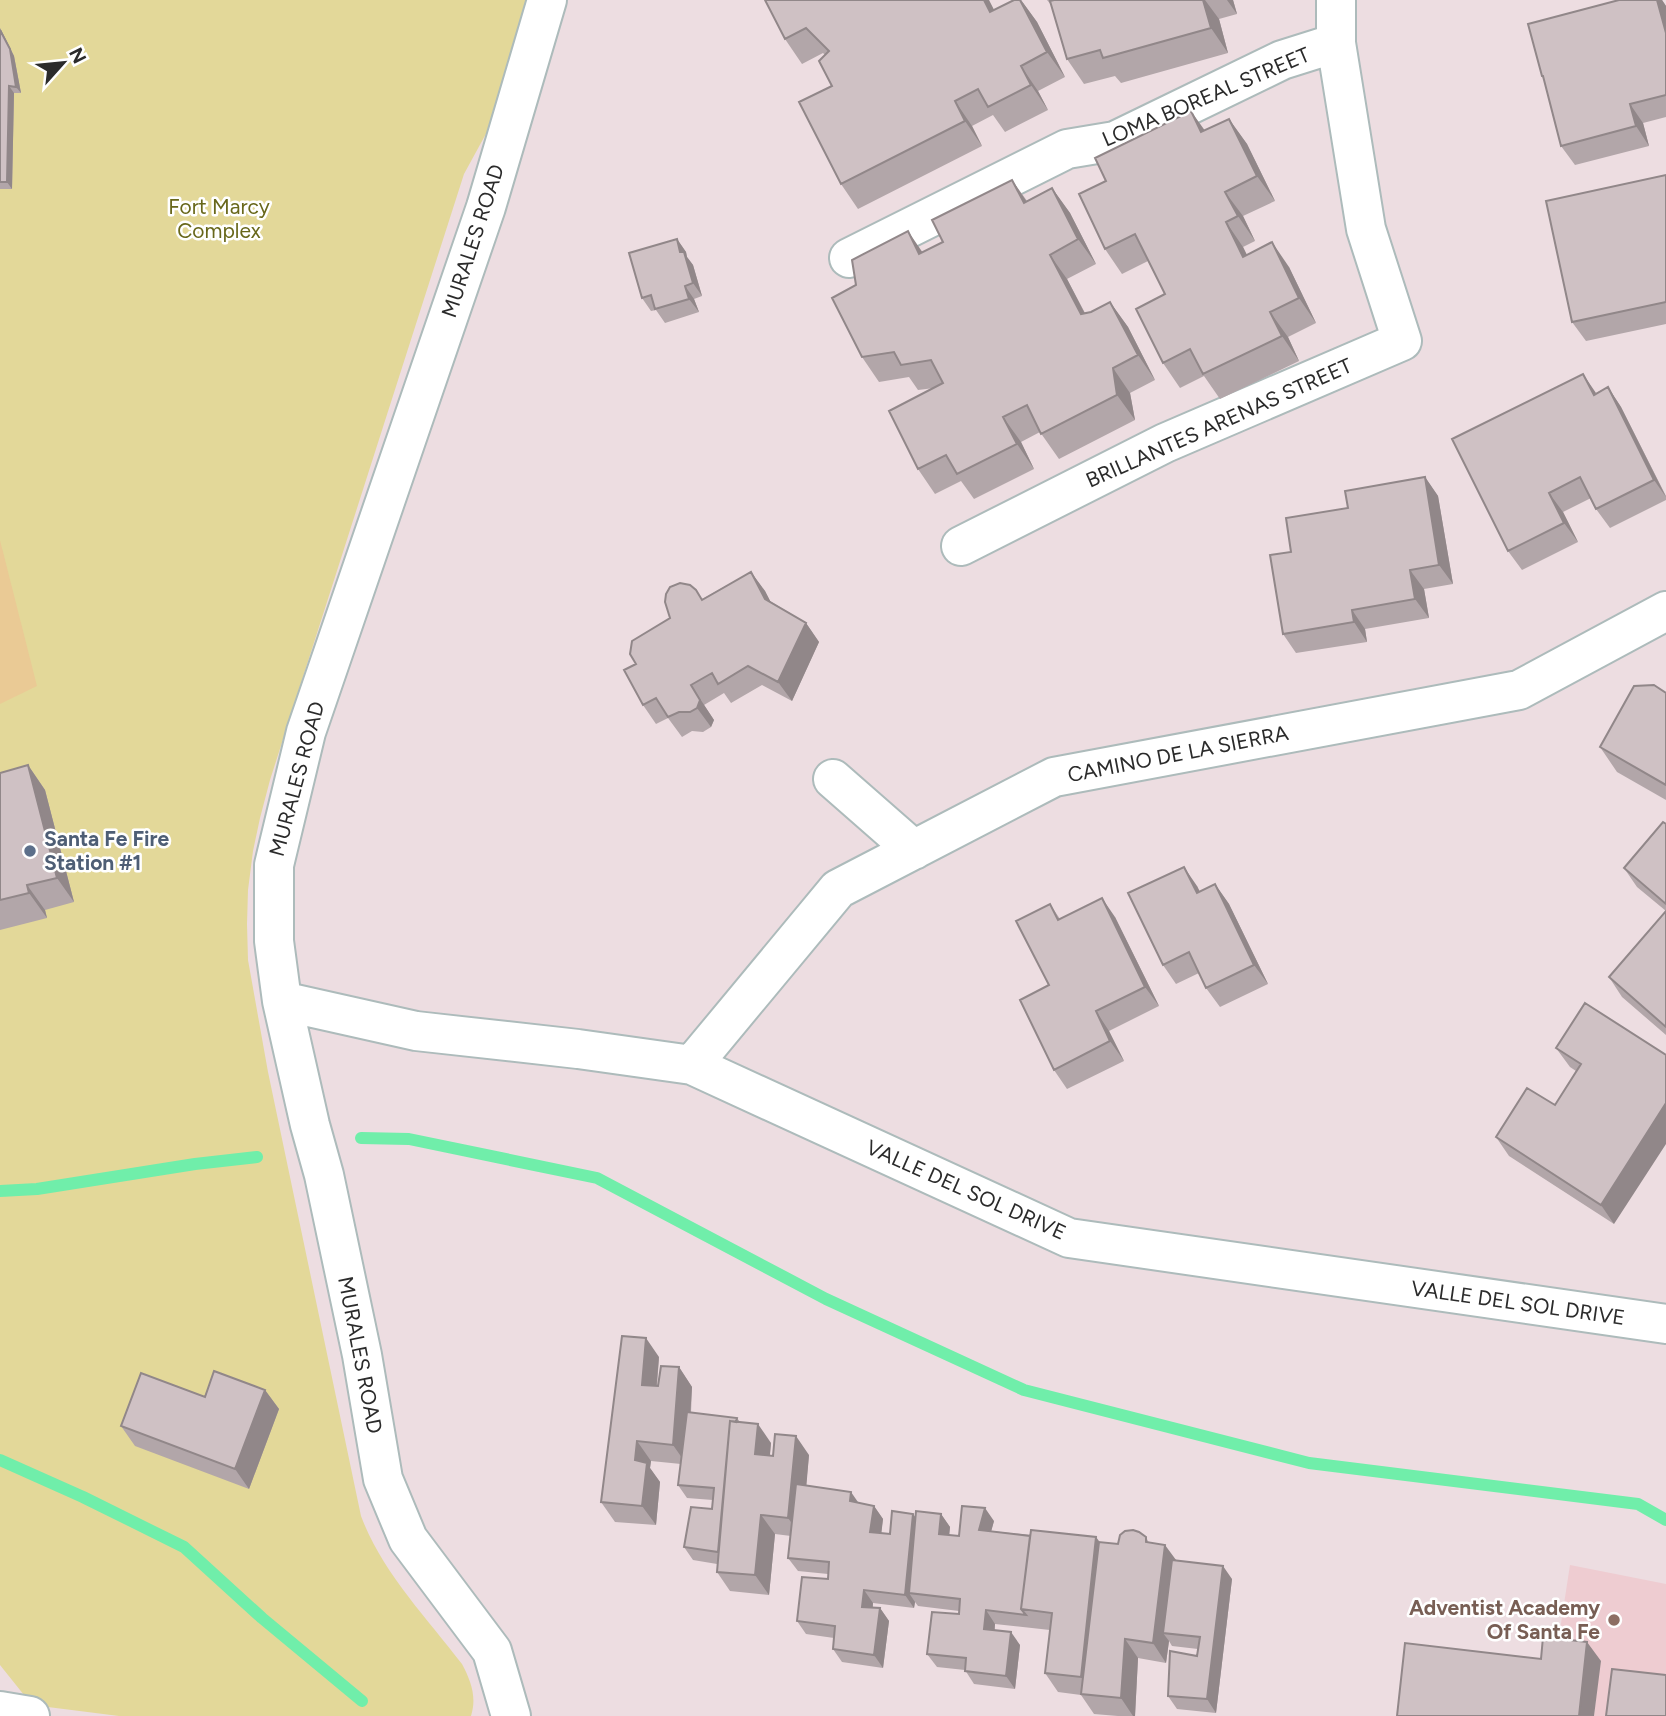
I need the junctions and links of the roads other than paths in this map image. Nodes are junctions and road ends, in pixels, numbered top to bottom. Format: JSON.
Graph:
{"nodes":[{"id":1,"x":547,"y":0,"type":"edge"},
{"id":2,"x":1336,"y":0,"type":"edge"},
{"id":3,"x":1336,"y":43,"type":"junction"},
{"id":4,"x":849,"y":258,"type":"dead end"},
{"id":5,"x":961,"y":546,"type":"dead end"},
{"id":6,"x":1666,"y":611,"type":"edge"},
{"id":7,"x":833,"y":779,"type":"dead end"},
{"id":8,"x":914,"y":850,"type":"junction"},
{"id":9,"x":282,"y":1000,"type":"junction"},
{"id":10,"x":692,"y":1065,"type":"junction"},
{"id":11,"x":1666,"y":1324,"type":"edge"},
{"id":12,"x":0,"y":1711,"type":"edge"},
{"id":13,"x":30,"y":1716,"type":"edge"},
{"id":14,"x":511,"y":1716,"type":"edge"}],
"edges":[{"from":1,"to":9,"type":"street","name":"MURALES ROAD"},
{"from":2,"to":3,"type":"street"},
{"from":3,"to":4,"type":"street","name":"LOMA BOREAL STREET"},
{"from":3,"to":5,"type":"street","name":"BRILLANTES ARENAS STREET"},
{"from":6,"to":8,"type":"street","name":"CAMINO DE LA SIERRA"},
{"from":7,"to":8,"type":"street"},
{"from":8,"to":10,"type":"street","name":"CAMINO DE LA SIERRA"},
{"from":9,"to":10,"type":"street","name":"VALLE DEL SOL DRIVE"},
{"from":9,"to":14,"type":"street","name":"MURALES ROAD"},
{"from":10,"to":11,"type":"street","name":"VALLE DEL SOL DRIVE"},
{"from":12,"to":13,"type":"street"}]}
